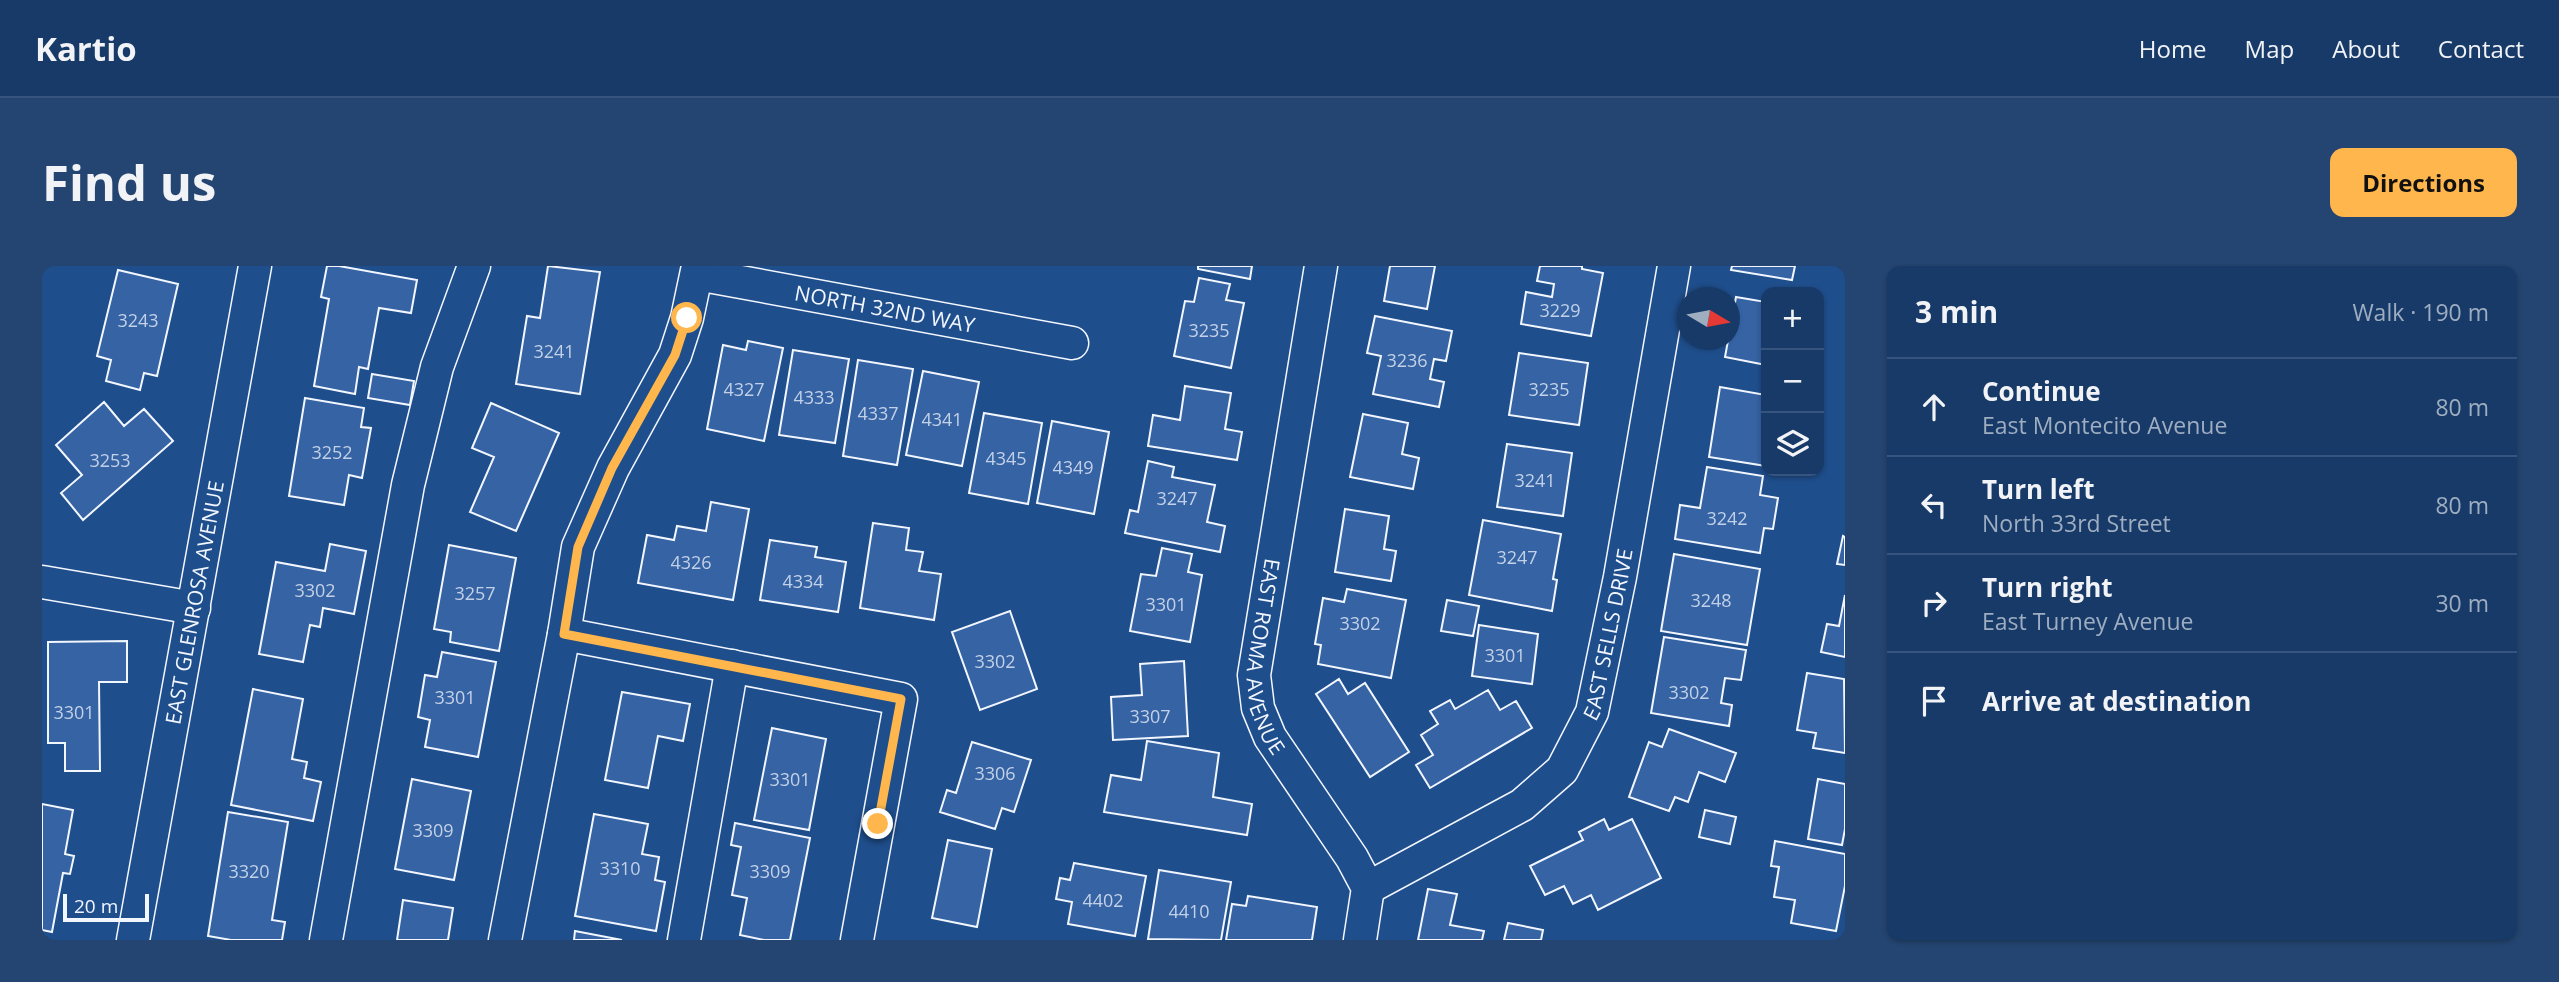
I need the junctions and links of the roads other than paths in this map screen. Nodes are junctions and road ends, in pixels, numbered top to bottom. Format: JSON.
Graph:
{"nodes":[{"id":1,"x":255,"y":266,"type":"edge"},
{"id":2,"x":474,"y":266,"type":"edge"},
{"id":3,"x":1321,"y":266,"type":"edge"},
{"id":4,"x":1674,"y":266,"type":"edge"},
{"id":5,"x":697,"y":270,"type":"edge"},
{"id":6,"x":1072,"y":343,"type":"dead end"},
{"id":7,"x":42,"y":582,"type":"edge"},
{"id":8,"x":194,"y":608,"type":"junction"},
{"id":9,"x":564,"y":634,"type":"junction"},
{"id":10,"x":732,"y":666,"type":"junction"},
{"id":11,"x":1368,"y":888,"type":"junction"},
{"id":12,"x":133,"y":940,"type":"edge"},
{"id":13,"x":326,"y":940,"type":"edge"},
{"id":14,"x":505,"y":940,"type":"edge"},
{"id":15,"x":684,"y":940,"type":"edge"},
{"id":16,"x":857,"y":940,"type":"edge"},
{"id":17,"x":1360,"y":940,"type":"edge"}],
"edges":[{"from":1,"to":8,"type":"street","name":"EAST GLENROSA AVENUE"},
{"from":2,"to":13,"type":"street"},
{"from":3,"to":11,"type":"street","name":"EAST ROMA AVENUE"},
{"from":4,"to":11,"type":"street","name":"EAST SELLS DRIVE"},
{"from":5,"to":6,"type":"street","name":"NORTH 32ND WAY"},
{"from":5,"to":9,"type":"street"},
{"from":7,"to":8,"type":"street"},
{"from":8,"to":12,"type":"street","name":"EAST GLENROSA AVENUE"},
{"from":9,"to":10,"type":"street"},
{"from":9,"to":14,"type":"street"},
{"from":10,"to":15,"type":"street"},
{"from":10,"to":16,"type":"street"},
{"from":11,"to":17,"type":"street"}]}
